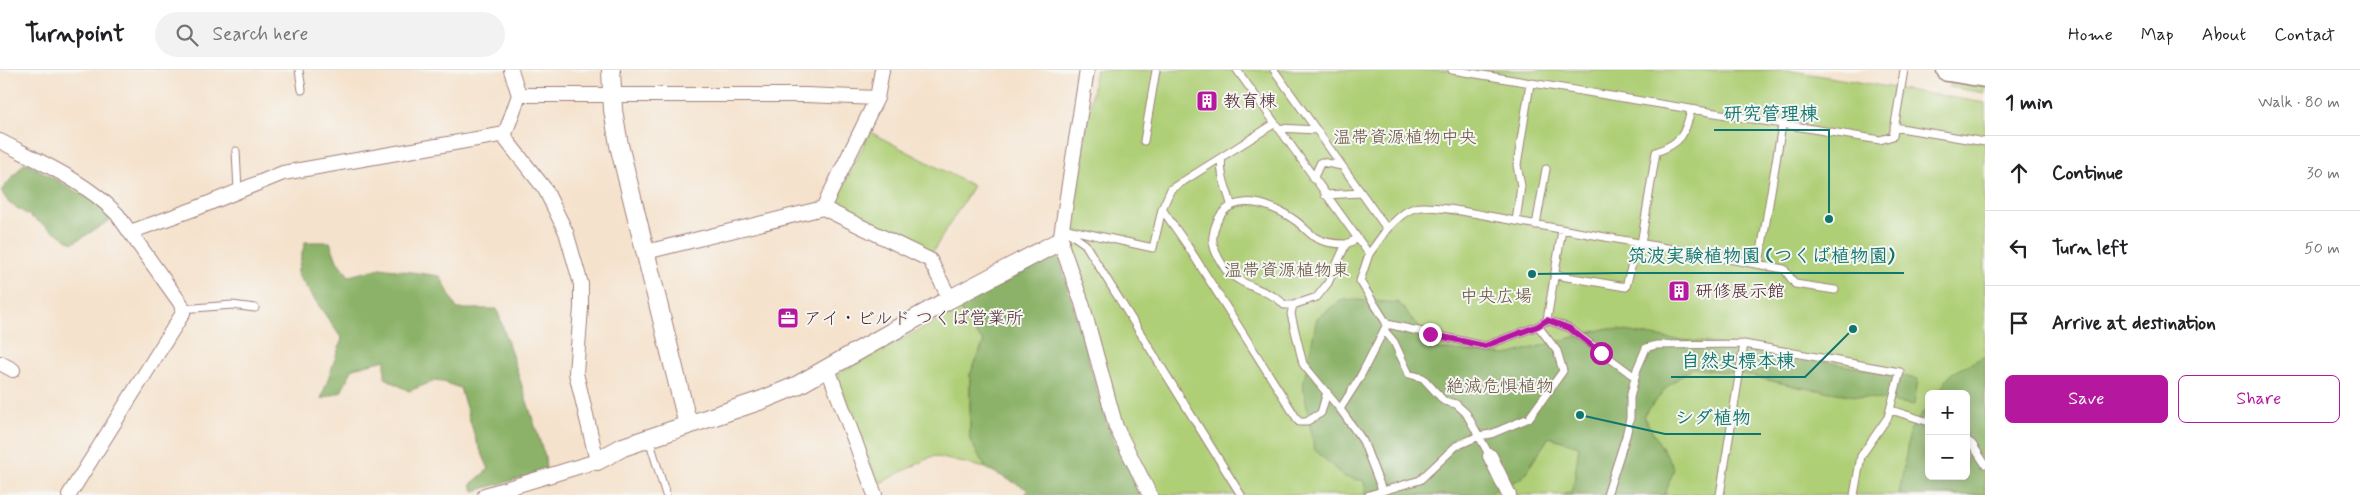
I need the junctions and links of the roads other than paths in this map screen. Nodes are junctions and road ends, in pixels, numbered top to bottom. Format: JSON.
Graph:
{"nodes":[{"id":1,"x":299,"y":70,"type":"edge"},
{"id":2,"x":511,"y":70,"type":"edge"},
{"id":3,"x":611,"y":70,"type":"edge"},
{"id":4,"x":882,"y":70,"type":"edge"},
{"id":5,"x":1087,"y":70,"type":"edge"},
{"id":6,"x":1156,"y":70,"type":"edge"},
{"id":7,"x":1237,"y":70,"type":"edge"},
{"id":8,"x":1274,"y":70,"type":"edge"},
{"id":9,"x":1452,"y":70,"type":"edge"},
{"id":10,"x":1904,"y":70,"type":"edge"},
{"id":11,"x":1948,"y":70,"type":"edge"},
{"id":12,"x":1985,"y":76,"type":"edge"},
{"id":13,"x":1530,"y":84,"type":"junction"},
{"id":14,"x":302,"y":90,"type":"dead end"},
{"id":15,"x":518,"y":94,"type":"junction"},
{"id":16,"x":612,"y":94,"type":"junction"},
{"id":17,"x":877,"y":98,"type":"junction"},
{"id":18,"x":1692,"y":110,"type":"junction"},
{"id":19,"x":1782,"y":125,"type":"junction"},
{"id":20,"x":1276,"y":126,"type":"junction"},
{"id":21,"x":1894,"y":127,"type":"junction"},
{"id":22,"x":1317,"y":130,"type":"junction"},
{"id":23,"x":504,"y":134,"type":"junction"},
{"id":24,"x":0,"y":141,"type":"edge"},
{"id":25,"x":1144,"y":141,"type":"dead end"},
{"id":26,"x":1985,"y":142,"type":"edge"},
{"id":27,"x":236,"y":152,"type":"dead end"},
{"id":28,"x":1222,"y":158,"type":"junction"},
{"id":29,"x":1342,"y":166,"type":"junction"},
{"id":30,"x":1546,"y":168,"type":"dead end"},
{"id":31,"x":1313,"y":178,"type":"junction"},
{"id":32,"x":238,"y":190,"type":"junction"},
{"id":33,"x":1361,"y":193,"type":"junction"},
{"id":34,"x":1325,"y":195,"type":"junction"},
{"id":35,"x":1231,"y":204,"type":"junction"},
{"id":36,"x":824,"y":208,"type":"junction"},
{"id":37,"x":1162,"y":209,"type":"junction"},
{"id":38,"x":1516,"y":221,"type":"junction"},
{"id":39,"x":1536,"y":225,"type":"junction"},
{"id":40,"x":1387,"y":229,"type":"junction"},
{"id":41,"x":1562,"y":230,"type":"junction"},
{"id":42,"x":130,"y":232,"type":"junction"},
{"id":43,"x":1061,"y":234,"type":"junction"},
{"id":44,"x":1357,"y":240,"type":"junction"},
{"id":45,"x":1346,"y":244,"type":"junction"},
{"id":46,"x":1639,"y":244,"type":"junction"},
{"id":47,"x":646,"y":252,"type":"junction"},
{"id":48,"x":1369,"y":254,"type":"junction"},
{"id":49,"x":1759,"y":264,"type":"junction"},
{"id":50,"x":1556,"y":275,"type":"junction"},
{"id":51,"x":1835,"y":290,"type":"dead end"},
{"id":52,"x":950,"y":299,"type":"junction"},
{"id":53,"x":1284,"y":305,"type":"junction"},
{"id":54,"x":1293,"y":305,"type":"junction"},
{"id":55,"x":255,"y":308,"type":"dead end"},
{"id":56,"x":182,"y":309,"type":"junction"},
{"id":57,"x":1291,"y":314,"type":"junction"},
{"id":58,"x":1547,"y":320,"type":"junction"},
{"id":59,"x":1538,"y":326,"type":"junction"},
{"id":60,"x":1386,"y":327,"type":"junction"},
{"id":61,"x":1744,"y":344,"type":"junction"},
{"id":62,"x":0,"y":363,"type":"edge"},
{"id":63,"x":828,"y":369,"type":"junction"},
{"id":64,"x":13,"y":370,"type":"dead end"},
{"id":65,"x":1635,"y":377,"type":"junction"},
{"id":66,"x":1327,"y":392,"type":"junction"},
{"id":67,"x":1340,"y":409,"type":"junction"},
{"id":68,"x":1891,"y":410,"type":"junction"},
{"id":69,"x":1925,"y":421,"type":"edge"},
{"id":70,"x":688,"y":425,"type":"junction"},
{"id":71,"x":1479,"y":436,"type":"junction"},
{"id":72,"x":649,"y":439,"type":"junction"},
{"id":73,"x":1970,"y":443,"type":"edge"},
{"id":74,"x":1490,"y":456,"type":"joint"},
{"id":75,"x":597,"y":461,"type":"junction"},
{"id":76,"x":1985,"y":464,"type":"edge"},
{"id":77,"x":1382,"y":490,"type":"junction"},
{"id":78,"x":69,"y":495,"type":"edge"},
{"id":79,"x":485,"y":495,"type":"edge"},
{"id":80,"x":666,"y":495,"type":"edge"},
{"id":81,"x":875,"y":495,"type":"edge"},
{"id":82,"x":1150,"y":495,"type":"edge"},
{"id":83,"x":1241,"y":495,"type":"edge"},
{"id":84,"x":1369,"y":495,"type":"edge"},
{"id":85,"x":1509,"y":495,"type":"edge"},
{"id":86,"x":1607,"y":495,"type":"edge"},
{"id":87,"x":1720,"y":495,"type":"edge"},
{"id":88,"x":1854,"y":495,"type":"edge"}],
"edges":[{"from":1,"to":14,"type":"lane"},
{"from":2,"to":15,"type":"street"},
{"from":3,"to":16,"type":"street"},
{"from":4,"to":17,"type":"street"},
{"from":5,"to":43,"type":"street"},
{"from":6,"to":25,"type":"lane"},
{"from":7,"to":20,"type":"lane"},
{"from":8,"to":22,"type":"lane"},
{"from":9,"to":13,"type":"lane"},
{"from":10,"to":21,"type":"lane"},
{"from":11,"to":12,"type":"main road"},
{"from":13,"to":18,"type":"lane"},
{"from":13,"to":38,"type":"lane"},
{"from":15,"to":16,"type":"street"},
{"from":15,"to":23,"type":"street"},
{"from":16,"to":17,"type":"street"},
{"from":16,"to":47,"type":"street"},
{"from":17,"to":36,"type":"street"},
{"from":18,"to":19,"type":"lane"},
{"from":18,"to":46,"type":"lane"},
{"from":19,"to":21,"type":"lane"},
{"from":19,"to":49,"type":"lane"},
{"from":20,"to":22,"type":"lane"},
{"from":20,"to":28,"type":"lane"},
{"from":20,"to":31,"type":"lane"},
{"from":21,"to":26,"type":"lane"},
{"from":22,"to":29,"type":"lane"},
{"from":23,"to":32,"type":"street"},
{"from":23,"to":75,"type":"street"},
{"from":24,"to":42,"type":"street"},
{"from":27,"to":32,"type":"lane"},
{"from":28,"to":35,"type":"lane"},
{"from":28,"to":37,"type":"lane"},
{"from":29,"to":31,"type":"lane"},
{"from":29,"to":33,"type":"lane"},
{"from":30,"to":39,"type":"lane"},
{"from":31,"to":34,"type":"lane"},
{"from":32,"to":42,"type":"street"},
{"from":33,"to":34,"type":"lane"},
{"from":33,"to":40,"type":"lane"},
{"from":34,"to":44,"type":"lane"},
{"from":35,"to":45,"type":"lane"},
{"from":35,"to":53,"type":"lane"},
{"from":36,"to":47,"type":"street"},
{"from":36,"to":52,"type":"street"},
{"from":37,"to":43,"type":"lane"},
{"from":37,"to":66,"type":"lane"},
{"from":38,"to":39,"type":"lane"},
{"from":38,"to":40,"type":"lane"},
{"from":39,"to":41,"type":"lane"},
{"from":40,"to":48,"type":"lane"},
{"from":41,"to":46,"type":"lane"},
{"from":41,"to":50,"type":"lane"},
{"from":42,"to":56,"type":"street"},
{"from":43,"to":52,"type":"street"},
{"from":43,"to":82,"type":"street"},
{"from":43,"to":83,"type":"lane"},
{"from":44,"to":45,"type":"lane"},
{"from":44,"to":48,"type":"lane"},
{"from":45,"to":54,"type":"lane"},
{"from":46,"to":49,"type":"lane"},
{"from":46,"to":50,"type":"lane"},
{"from":47,"to":70,"type":"street"},
{"from":48,"to":60,"type":"lane"},
{"from":49,"to":51,"type":"lane"},
{"from":50,"to":58,"type":"lane"},
{"from":52,"to":63,"type":"street"},
{"from":53,"to":54,"type":"lane"},
{"from":53,"to":57,"type":"lane"},
{"from":54,"to":57,"type":"lane"},
{"from":55,"to":56,"type":"lane"},
{"from":56,"to":78,"type":"street"},
{"from":57,"to":66,"type":"lane"},
{"from":58,"to":59,"type":"lane"},
{"from":58,"to":65,"type":"lane"},
{"from":59,"to":60,"type":"lane"},
{"from":59,"to":71,"type":"lane"},
{"from":60,"to":67,"type":"lane"},
{"from":60,"to":71,"type":"lane"},
{"from":61,"to":65,"type":"lane"},
{"from":61,"to":68,"type":"lane"},
{"from":61,"to":87,"type":"lane"},
{"from":62,"to":64,"type":"street"},
{"from":63,"to":70,"type":"street"},
{"from":63,"to":81,"type":"street"},
{"from":65,"to":86,"type":"lane"},
{"from":66,"to":67,"type":"lane"},
{"from":67,"to":77,"type":"lane"},
{"from":68,"to":69,"type":"lane"},
{"from":68,"to":88,"type":"lane"},
{"from":70,"to":72,"type":"street"},
{"from":71,"to":74,"type":"lane"},
{"from":71,"to":77,"type":"lane"},
{"from":72,"to":75,"type":"street"},
{"from":72,"to":80,"type":"lane"},
{"from":73,"to":76,"type":"lane"},
{"from":74,"to":85,"type":"street"},
{"from":75,"to":79,"type":"street"},
{"from":77,"to":84,"type":"lane"}]}
